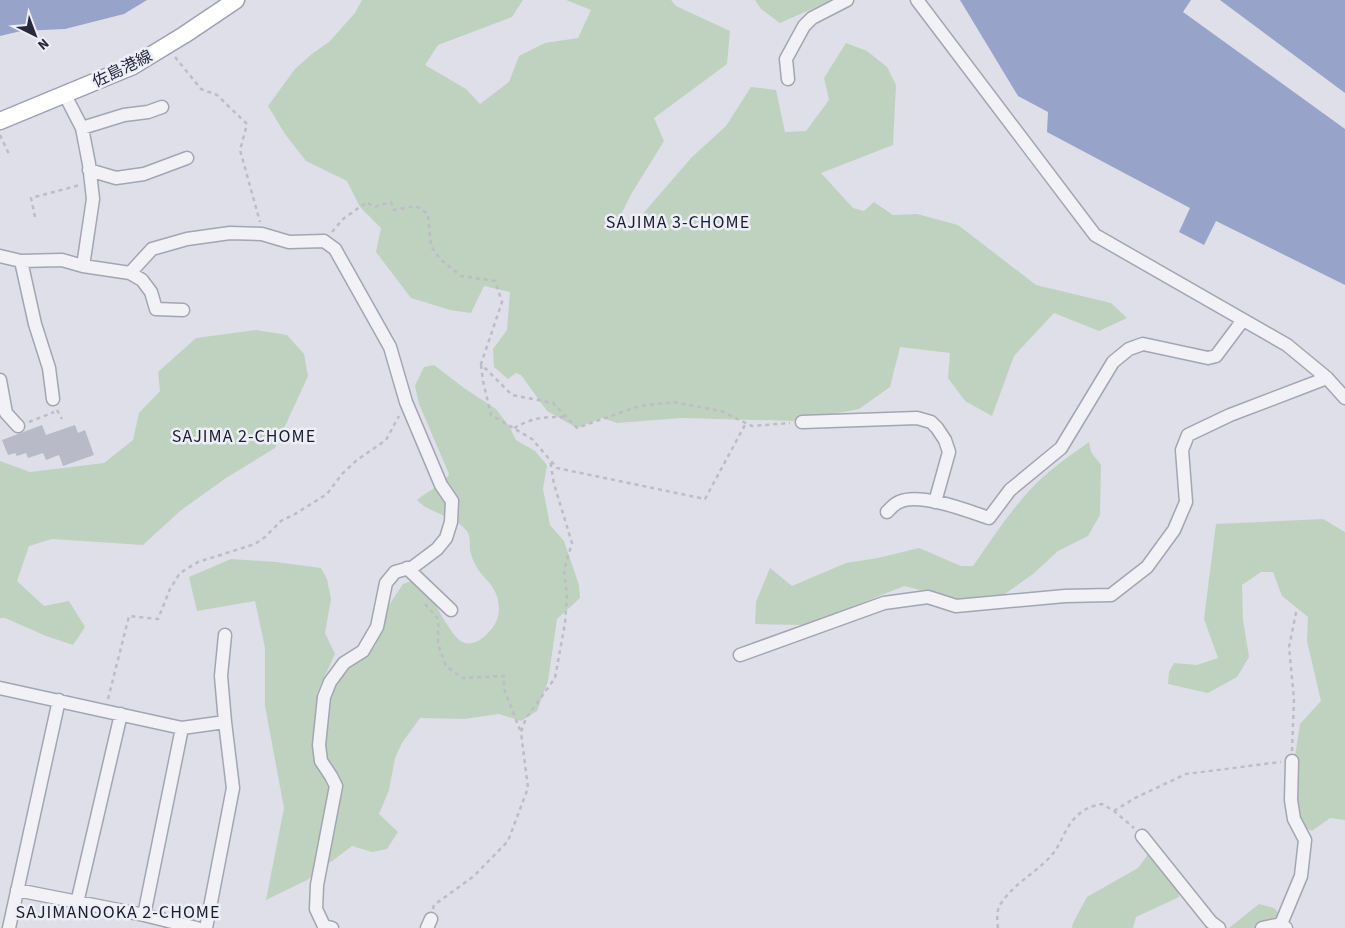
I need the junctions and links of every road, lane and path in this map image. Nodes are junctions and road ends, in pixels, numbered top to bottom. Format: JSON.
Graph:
{"nodes":[{"id":1,"x":236,"y":0,"type":"edge"},
{"id":2,"x":847,"y":0,"type":"edge"},
{"id":3,"x":917,"y":0,"type":"edge"},
{"id":4,"x":167,"y":46,"type":"junction"},
{"id":5,"x":788,"y":79,"type":"dead end"},
{"id":6,"x":65,"y":95,"type":"junction"},
{"id":7,"x":162,"y":107,"type":"dead end"},
{"id":8,"x":0,"y":120,"type":"edge"},
{"id":9,"x":82,"y":128,"type":"junction"},
{"id":10,"x":0,"y":135,"type":"edge"},
{"id":11,"x":9,"y":154,"type":"dead end"},
{"id":12,"x":187,"y":158,"type":"dead end"},
{"id":13,"x":90,"y":176,"type":"junction"},
{"id":14,"x":35,"y":217,"type":"dead end"},
{"id":15,"x":262,"y":234,"type":"junction"},
{"id":16,"x":324,"y":241,"type":"junction"},
{"id":17,"x":0,"y":256,"type":"edge"},
{"id":18,"x":21,"y":261,"type":"junction"},
{"id":19,"x":83,"y":266,"type":"junction"},
{"id":20,"x":130,"y":273,"type":"junction"},
{"id":21,"x":183,"y":310,"type":"dead end"},
{"id":22,"x":1243,"y":320,"type":"junction"},
{"id":23,"x":480,"y":364,"type":"junction"},
{"id":24,"x":1327,"y":378,"type":"junction"},
{"id":25,"x":0,"y":380,"type":"edge"},
{"id":26,"x":1345,"y":398,"type":"edge"},
{"id":27,"x":406,"y":402,"type":"junction"},
{"id":28,"x":55,"y":405,"type":"joint"},
{"id":29,"x":566,"y":417,"type":"junction"},
{"id":30,"x":802,"y":422,"type":"joint"},
{"id":31,"x":746,"y":423,"type":"junction"},
{"id":32,"x":18,"y":426,"type":"joint"},
{"id":33,"x":514,"y":428,"type":"junction"},
{"id":34,"x":550,"y":460,"type":"junction"},
{"id":35,"x":935,"y":502,"type":"junction"},
{"id":36,"x":887,"y":512,"type":"dead end"},
{"id":37,"x":407,"y":568,"type":"junction"},
{"id":38,"x":422,"y":600,"type":"dead end"},
{"id":39,"x":1297,"y":608,"type":"dead end"},
{"id":40,"x":451,"y":610,"type":"dead end"},
{"id":41,"x":225,"y":635,"type":"dead end"},
{"id":42,"x":740,"y":655,"type":"dead end"},
{"id":43,"x":0,"y":688,"type":"edge"},
{"id":44,"x":59,"y":700,"type":"junction"},
{"id":45,"x":105,"y":710,"type":"junction"},
{"id":46,"x":121,"y":714,"type":"junction"},
{"id":47,"x":225,"y":722,"type":"junction"},
{"id":48,"x":182,"y":728,"type":"junction"},
{"id":49,"x":521,"y":732,"type":"junction"},
{"id":50,"x":1292,"y":760,"type":"junction"},
{"id":51,"x":1114,"y":811,"type":"junction"},
{"id":52,"x":1142,"y":836,"type":"joint"},
{"id":53,"x":17,"y":890,"type":"junction"},
{"id":54,"x":78,"y":903,"type":"junction"},
{"id":55,"x":144,"y":915,"type":"junction"},
{"id":56,"x":429,"y":923,"type":"edge"},
{"id":57,"x":1284,"y":926,"type":"edge"},
{"id":58,"x":9,"y":928,"type":"edge"},
{"id":59,"x":197,"y":928,"type":"edge"},
{"id":60,"x":206,"y":928,"type":"edge"},
{"id":61,"x":332,"y":928,"type":"edge"},
{"id":62,"x":998,"y":928,"type":"edge"},
{"id":63,"x":1220,"y":928,"type":"edge"},
{"id":64,"x":1262,"y":928,"type":"edge"}],
"edges":[{"from":1,"to":4,"type":"main road","name":"佐島港線"},
{"from":2,"to":5,"type":"street"},
{"from":3,"to":22,"type":"street"},
{"from":4,"to":6,"type":"main road","name":"佐島港線"},
{"from":4,"to":15,"type":"path"},
{"from":6,"to":8,"type":"main road","name":"佐島港線"},
{"from":6,"to":9,"type":"street"},
{"from":7,"to":9,"type":"street"},
{"from":9,"to":13,"type":"street"},
{"from":10,"to":11,"type":"path"},
{"from":12,"to":13,"type":"street"},
{"from":13,"to":14,"type":"path"},
{"from":13,"to":19,"type":"street"},
{"from":15,"to":16,"type":"street"},
{"from":15,"to":20,"type":"street"},
{"from":16,"to":23,"type":"path"},
{"from":16,"to":27,"type":"street"},
{"from":17,"to":18,"type":"street"},
{"from":18,"to":19,"type":"street"},
{"from":18,"to":28,"type":"street"},
{"from":19,"to":20,"type":"street"},
{"from":20,"to":21,"type":"street"},
{"from":22,"to":24,"type":"street"},
{"from":22,"to":35,"type":"street"},
{"from":23,"to":29,"type":"path"},
{"from":23,"to":33,"type":"path"},
{"from":24,"to":26,"type":"street"},
{"from":24,"to":42,"type":"street"},
{"from":25,"to":32,"type":"street"},
{"from":27,"to":37,"type":"street"},
{"from":27,"to":45,"type":"path"},
{"from":28,"to":32,"type":"path"},
{"from":29,"to":31,"type":"path"},
{"from":29,"to":33,"type":"path"},
{"from":30,"to":31,"type":"path"},
{"from":30,"to":35,"type":"street"},
{"from":31,"to":34,"type":"path"},
{"from":33,"to":34,"type":"path"},
{"from":34,"to":49,"type":"path"},
{"from":35,"to":36,"type":"street"},
{"from":37,"to":40,"type":"street"},
{"from":37,"to":61,"type":"street"},
{"from":38,"to":49,"type":"path"},
{"from":39,"to":50,"type":"path"},
{"from":41,"to":47,"type":"street"},
{"from":43,"to":44,"type":"street"},
{"from":44,"to":45,"type":"street"},
{"from":44,"to":53,"type":"street"},
{"from":45,"to":46,"type":"street"},
{"from":46,"to":48,"type":"street"},
{"from":46,"to":54,"type":"street"},
{"from":47,"to":48,"type":"street"},
{"from":47,"to":60,"type":"street"},
{"from":48,"to":55,"type":"street"},
{"from":49,"to":56,"type":"path"},
{"from":50,"to":51,"type":"path"},
{"from":50,"to":57,"type":"street"},
{"from":51,"to":52,"type":"path"},
{"from":51,"to":62,"type":"path"},
{"from":52,"to":63,"type":"street"},
{"from":53,"to":54,"type":"street"},
{"from":53,"to":58,"type":"street"},
{"from":54,"to":55,"type":"street"},
{"from":55,"to":59,"type":"street"},
{"from":57,"to":64,"type":"street"}]}
